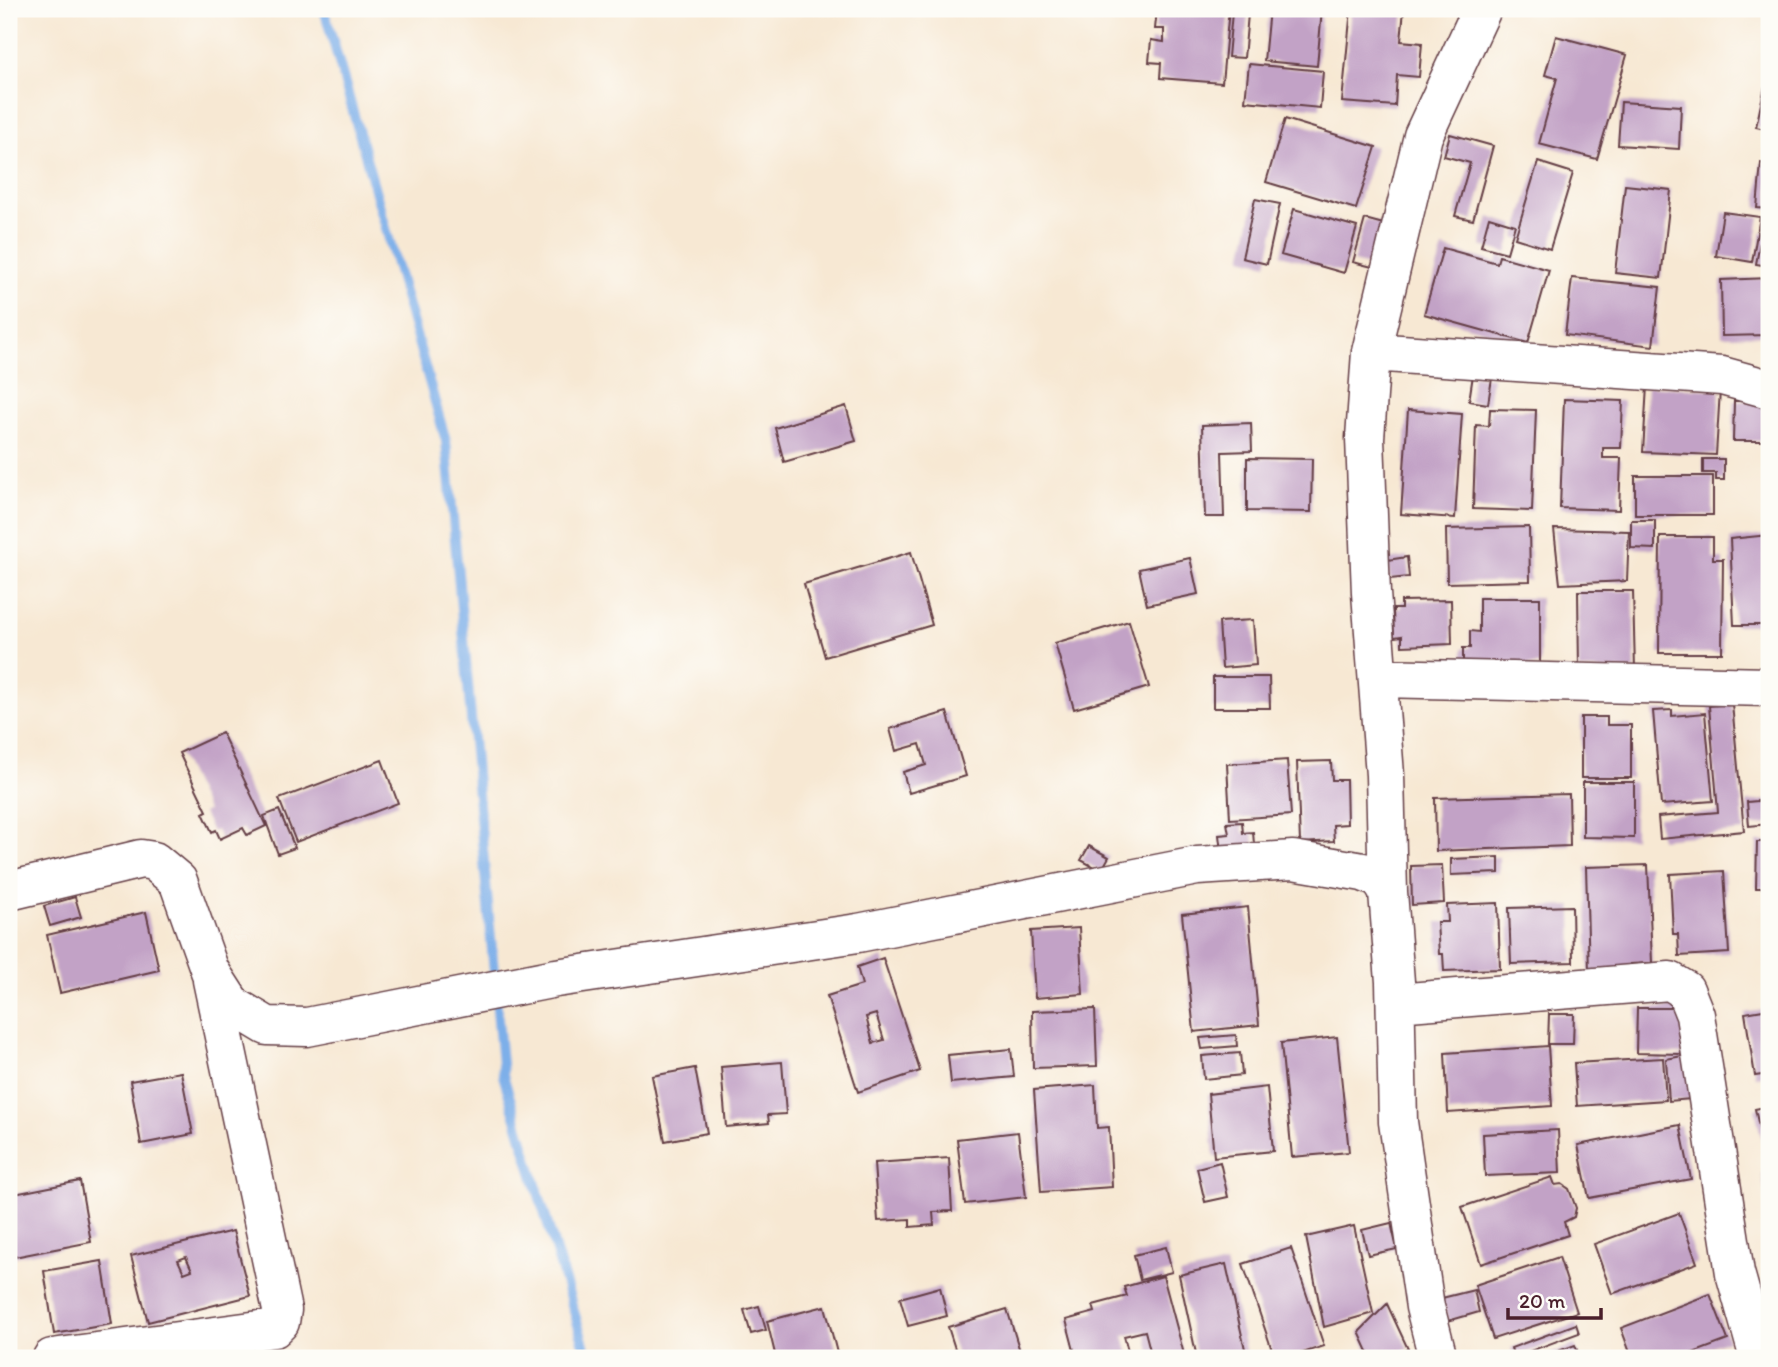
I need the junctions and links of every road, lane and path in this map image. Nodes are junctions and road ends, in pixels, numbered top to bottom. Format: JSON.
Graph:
{"nodes":[{"id":1,"x":1482,"y":9,"type":"edge"},
{"id":2,"x":1371,"y":352,"type":"junction"},
{"id":3,"x":1769,"y":389,"type":"edge"},
{"id":4,"x":1378,"y":678,"type":"junction"},
{"id":5,"x":1769,"y":687,"type":"edge"},
{"id":6,"x":9,"y":891,"type":"edge"},
{"id":7,"x":1388,"y":892,"type":"junction"},
{"id":8,"x":210,"y":971,"type":"junction"},
{"id":9,"x":1396,"y":1003,"type":"junction"},
{"id":10,"x":52,"y":1358,"type":"edge"},
{"id":11,"x":1438,"y":1358,"type":"edge"},
{"id":12,"x":1759,"y":1358,"type":"edge"}],
"edges":[{"from":1,"to":2,"type":"street"},
{"from":2,"to":3,"type":"street"},
{"from":2,"to":4,"type":"street"},
{"from":4,"to":5,"type":"street"},
{"from":4,"to":7,"type":"street"},
{"from":6,"to":8,"type":"street"},
{"from":7,"to":8,"type":"street"},
{"from":7,"to":9,"type":"street"},
{"from":8,"to":10,"type":"street"},
{"from":9,"to":11,"type":"street"},
{"from":9,"to":12,"type":"street"}]}
